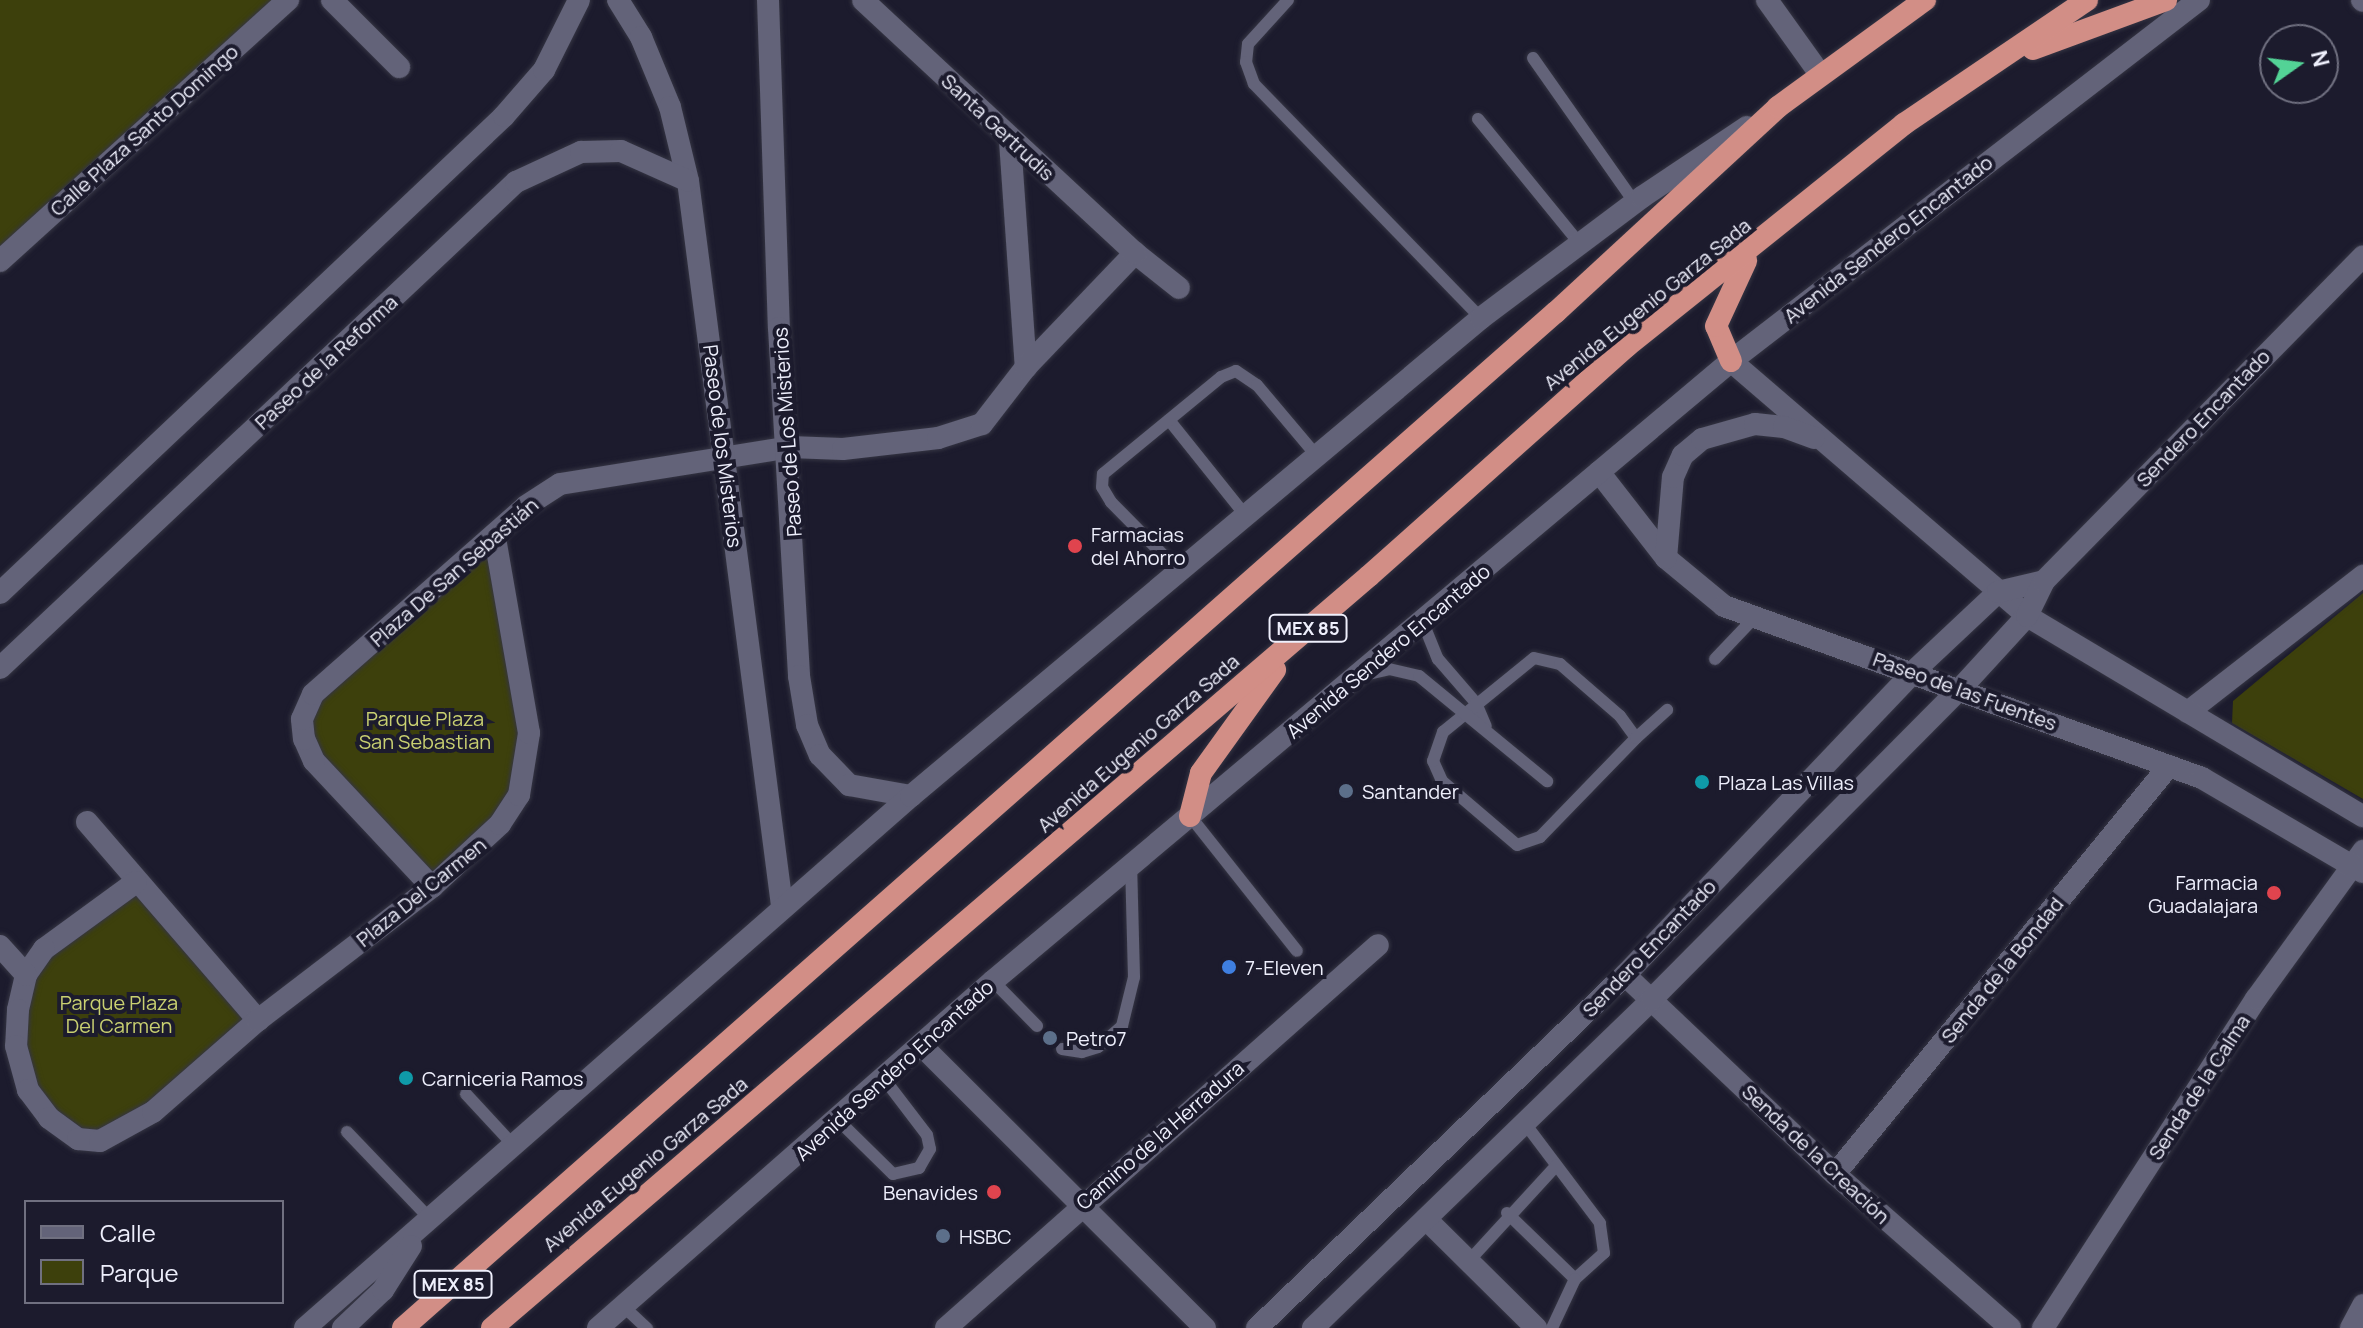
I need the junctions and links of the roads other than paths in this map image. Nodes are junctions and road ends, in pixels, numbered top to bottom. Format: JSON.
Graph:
{"nodes":[{"id":1,"x":288,"y":0,"type":"edge"},
{"id":2,"x":332,"y":0,"type":"edge"},
{"id":3,"x":579,"y":0,"type":"edge"},
{"id":4,"x":618,"y":0,"type":"edge"},
{"id":5,"x":768,"y":0,"type":"edge"},
{"id":6,"x":863,"y":0,"type":"edge"},
{"id":7,"x":1288,"y":0,"type":"edge"},
{"id":8,"x":1767,"y":0,"type":"edge"},
{"id":9,"x":1925,"y":0,"type":"edge"},
{"id":10,"x":2087,"y":0,"type":"edge"},
{"id":11,"x":2166,"y":0,"type":"edge"},
{"id":12,"x":2199,"y":0,"type":"edge"},
{"id":13,"x":2009,"y":57,"type":"junction"},
{"id":14,"x":1533,"y":58,"type":"dead end"},
{"id":15,"x":399,"y":67,"type":"dead end"},
{"id":16,"x":1820,"y":74,"type":"junction"},
{"id":17,"x":1778,"y":107,"type":"junction"},
{"id":18,"x":1478,"y":119,"type":"dead end"},
{"id":19,"x":1010,"y":141,"type":"junction"},
{"id":20,"x":688,"y":181,"type":"junction"},
{"id":21,"x":1635,"y":203,"type":"junction"},
{"id":22,"x":1580,"y":244,"type":"junction"},
{"id":23,"x":1756,"y":247,"type":"junction"},
{"id":24,"x":1135,"y":253,"type":"junction"},
{"id":25,"x":2363,"y":256,"type":"edge"},
{"id":26,"x":0,"y":261,"type":"edge"},
{"id":27,"x":1179,"y":288,"type":"dead end"},
{"id":28,"x":1481,"y":318,"type":"junction"},
{"id":29,"x":1731,"y":361,"type":"junction"},
{"id":30,"x":1026,"y":367,"type":"junction"},
{"id":31,"x":1169,"y":420,"type":"junction"},
{"id":32,"x":1830,"y":445,"type":"junction"},
{"id":33,"x":790,"y":447,"type":"junction"},
{"id":34,"x":1316,"y":455,"type":"junction"},
{"id":35,"x":725,"y":456,"type":"junction"},
{"id":36,"x":1599,"y":472,"type":"junction"},
{"id":37,"x":1245,"y":515,"type":"junction"},
{"id":38,"x":495,"y":538,"type":"junction"},
{"id":39,"x":1666,"y":558,"type":"junction"},
{"id":40,"x":1179,"y":571,"type":"junction"},
{"id":41,"x":2363,"y":576,"type":"edge"},
{"id":42,"x":2044,"y":581,"type":"junction"},
{"id":43,"x":1998,"y":592,"type":"junction"},
{"id":44,"x":0,"y":593,"type":"edge"},
{"id":45,"x":1429,"y":616,"type":"junction"},
{"id":46,"x":2027,"y":616,"type":"junction"},
{"id":47,"x":1754,"y":618,"type":"junction"},
{"id":48,"x":1318,"y":619,"type":"junction"},
{"id":49,"x":1715,"y":659,"type":"dead end"},
{"id":50,"x":0,"y":668,"type":"edge"},
{"id":51,"x":1914,"y":671,"type":"junction"},
{"id":52,"x":1357,"y":676,"type":"junction"},
{"id":53,"x":1960,"y":689,"type":"junction"},
{"id":54,"x":1476,"y":703,"type":"junction"},
{"id":55,"x":1667,"y":710,"type":"dead end"},
{"id":56,"x":2188,"y":712,"type":"junction"},
{"id":57,"x":1462,"y":714,"type":"junction"},
{"id":58,"x":1486,"y":726,"type":"junction"},
{"id":59,"x":1636,"y":738,"type":"junction"},
{"id":60,"x":2169,"y":766,"type":"junction"},
{"id":61,"x":1547,"y":781,"type":"dead end"},
{"id":62,"x":911,"y":796,"type":"junction"},
{"id":63,"x":1190,"y":816,"type":"junction"},
{"id":64,"x":2363,"y":816,"type":"edge"},
{"id":65,"x":87,"y":822,"type":"dead end"},
{"id":66,"x":2359,"y":863,"type":"edge"},
{"id":67,"x":1131,"y":864,"type":"junction"},
{"id":68,"x":136,"y":882,"type":"junction"},
{"id":69,"x":432,"y":887,"type":"junction"},
{"id":70,"x":782,"y":906,"type":"junction"},
{"id":71,"x":1378,"y":945,"type":"dead end"},
{"id":72,"x":0,"y":946,"type":"edge"},
{"id":73,"x":1297,"y":951,"type":"dead end"},
{"id":74,"x":26,"y":975,"type":"junction"},
{"id":75,"x":1625,"y":975,"type":"junction"},
{"id":76,"x":993,"y":981,"type":"junction"},
{"id":77,"x":1652,"y":999,"type":"junction"},
{"id":78,"x":258,"y":1020,"type":"junction"},
{"id":79,"x":1037,"y":1026,"type":"dead end"},
{"id":80,"x":923,"y":1047,"type":"junction"},
{"id":81,"x":1062,"y":1049,"type":"dead end"},
{"id":82,"x":885,"y":1080,"type":"junction"},
{"id":83,"x":466,"y":1094,"type":"dead end"},
{"id":84,"x":838,"y":1120,"type":"junction"},
{"id":85,"x":1524,"y":1122,"type":"junction"},
{"id":86,"x":347,"y":1132,"type":"dead end"},
{"id":87,"x":515,"y":1147,"type":"junction"},
{"id":88,"x":1556,"y":1166,"type":"junction"},
{"id":89,"x":1835,"y":1174,"type":"junction"},
{"id":90,"x":1080,"y":1204,"type":"junction"},
{"id":91,"x":1507,"y":1213,"type":"junction"},
{"id":92,"x":1426,"y":1219,"type":"junction"},
{"id":93,"x":426,"y":1226,"type":"junction"},
{"id":94,"x":1467,"y":1263,"type":"junction"},
{"id":95,"x":1575,"y":1279,"type":"junction"},
{"id":96,"x":2363,"y":1305,"type":"edge"},
{"id":97,"x":612,"y":1320,"type":"edge"},
{"id":98,"x":305,"y":1328,"type":"edge"},
{"id":99,"x":343,"y":1328,"type":"edge"},
{"id":100,"x":403,"y":1328,"type":"edge"},
{"id":101,"x":492,"y":1328,"type":"edge"},
{"id":102,"x":647,"y":1328,"type":"edge"},
{"id":103,"x":946,"y":1328,"type":"edge"},
{"id":104,"x":1205,"y":1328,"type":"edge"},
{"id":105,"x":1257,"y":1328,"type":"edge"},
{"id":106,"x":1313,"y":1328,"type":"edge"},
{"id":107,"x":1536,"y":1328,"type":"edge"},
{"id":108,"x":1552,"y":1328,"type":"edge"},
{"id":109,"x":2010,"y":1328,"type":"edge"},
{"id":110,"x":2043,"y":1328,"type":"edge"},
{"id":111,"x":2351,"y":1328,"type":"edge"}],
"edges":[{"from":1,"to":26,"type":"street","name":"Calle Plaza Santo Domingo"},
{"from":2,"to":15,"type":"street"},
{"from":3,"to":44,"type":"street"},
{"from":4,"to":20,"type":"street","name":"Paseo de los Misterios"},
{"from":5,"to":33,"type":"street","name":"Paseo de Los Misterios"},
{"from":6,"to":19,"type":"street","name":"Santa Gertrudis"},
{"from":7,"to":28,"type":"lane"},
{"from":8,"to":16,"type":"street"},
{"from":9,"to":16,"type":"highway","name":"Avenida Eugenio Garza Sada","number":"MEX 85"},
{"from":10,"to":13,"type":"highway","name":"Avenida Eugenio Garza Sada","number":"MEX 85"},
{"from":11,"to":13,"type":"highway"},
{"from":12,"to":29,"type":"street","name":"Avenida Sendero Encantado"},
{"from":13,"to":23,"type":"highway","name":"Avenida Eugenio Garza Sada","number":"MEX 85"},
{"from":14,"to":21,"type":"lane"},
{"from":16,"to":17,"type":"highway","name":"Avenida Eugenio Garza Sada","number":"MEX 85"},
{"from":17,"to":21,"type":"street","name":"Avenida Eugenio Garza Sada"},
{"from":17,"to":100,"type":"highway","name":"Avenida Eugenio Garza Sada","number":"MEX 85"},
{"from":18,"to":22,"type":"lane"},
{"from":19,"to":24,"type":"street","name":"Santa Gertrudis"},
{"from":19,"to":30,"type":"street"},
{"from":20,"to":35,"type":"street","name":"Paseo de los Misterios"},
{"from":20,"to":50,"type":"street","name":"Paseo de la Reforma"},
{"from":21,"to":22,"type":"street","name":"Avenida Eugenio Garza Sada"},
{"from":22,"to":28,"type":"street","name":"Avenida Eugenio Garza Sada"},
{"from":23,"to":29,"type":"highway"},
{"from":23,"to":48,"type":"highway","name":"Avenida Eugenio Garza Sada","number":"MEX 85"},
{"from":24,"to":27,"type":"street","name":"Santa Gertrudis"},
{"from":24,"to":30,"type":"street"},
{"from":25,"to":42,"type":"street","name":"Sendero Encantado"},
{"from":28,"to":34,"type":"street","name":"Avenida Eugenio Garza Sada"},
{"from":29,"to":32,"type":"street"},
{"from":29,"to":36,"type":"street","name":"Avenida Sendero Encantado"},
{"from":30,"to":33,"type":"street","name":"Plaza De San Sebastián"},
{"from":31,"to":34,"type":"lane"},
{"from":31,"to":37,"type":"lane"},
{"from":31,"to":40,"type":"lane"},
{"from":32,"to":39,"type":"street"},
{"from":32,"to":43,"type":"street"},
{"from":33,"to":35,"type":"street","name":"Plaza De San Sebastián"},
{"from":33,"to":62,"type":"street","name":"Paseo de Los Misterios"},
{"from":34,"to":37,"type":"street","name":"Avenida Eugenio Garza Sada"},
{"from":35,"to":38,"type":"street","name":"Plaza De San Sebastián"},
{"from":35,"to":70,"type":"street","name":"Paseo de los Misterios"},
{"from":36,"to":39,"type":"street","name":"Paseo de las Fuentes"},
{"from":36,"to":45,"type":"street","name":"Avenida Sendero Encantado"},
{"from":37,"to":40,"type":"street","name":"Avenida Eugenio Garza Sada"},
{"from":38,"to":69,"type":"street","name":"Plaza Del Carmen"},
{"from":38,"to":69,"type":"street","name":"Plaza De San Sebastián"},
{"from":39,"to":47,"type":"street","name":"Paseo de las Fuentes"},
{"from":40,"to":62,"type":"street","name":"Avenida Eugenio Garza Sada"},
{"from":41,"to":56,"type":"street"},
{"from":42,"to":43,"type":"street","name":"Sendero Encantado"},
{"from":42,"to":46,"type":"street","name":"Sendero Encantado"},
{"from":43,"to":46,"type":"street"},
{"from":43,"to":51,"type":"street","name":"Sendero Encantado"},
{"from":45,"to":52,"type":"street","name":"Avenida Sendero Encantado"},
{"from":45,"to":54,"type":"lane"},
{"from":46,"to":53,"type":"street","name":"Sendero Encantado"},
{"from":46,"to":56,"type":"street"},
{"from":47,"to":49,"type":"lane"},
{"from":47,"to":51,"type":"street","name":"Paseo de las Fuentes"},
{"from":48,"to":63,"type":"highway"},
{"from":48,"to":101,"type":"highway","name":"Avenida Eugenio Garza Sada","number":"MEX 85"},
{"from":51,"to":53,"type":"street","name":"Paseo de las Fuentes"},
{"from":51,"to":75,"type":"street","name":"Sendero Encantado"},
{"from":52,"to":57,"type":"lane"},
{"from":52,"to":63,"type":"street","name":"Avenida Sendero Encantado"},
{"from":53,"to":60,"type":"street","name":"Paseo de las Fuentes"},
{"from":53,"to":77,"type":"street","name":"Sendero Encantado"},
{"from":54,"to":57,"type":"lane"},
{"from":54,"to":58,"type":"lane"},
{"from":54,"to":59,"type":"lane"},
{"from":55,"to":59,"type":"lane"},
{"from":56,"to":64,"type":"street"},
{"from":57,"to":58,"type":"lane"},
{"from":57,"to":59,"type":"lane"},
{"from":58,"to":61,"type":"lane"},
{"from":60,"to":66,"type":"street","name":"Paseo de las Fuentes"},
{"from":60,"to":89,"type":"street","name":"Senda de la Bondad"},
{"from":62,"to":70,"type":"street","name":"Avenida Eugenio Garza Sada"},
{"from":63,"to":67,"type":"street","name":"Avenida Sendero Encantado"},
{"from":63,"to":73,"type":"lane"},
{"from":65,"to":68,"type":"street"},
{"from":66,"to":110,"type":"street","name":"Senda de la Calma"},
{"from":67,"to":76,"type":"street","name":"Avenida Sendero Encantado"},
{"from":67,"to":81,"type":"lane"},
{"from":68,"to":74,"type":"street"},
{"from":68,"to":78,"type":"street"},
{"from":69,"to":78,"type":"street","name":"Plaza Del Carmen"},
{"from":70,"to":87,"type":"street","name":"Avenida Eugenio Garza Sada"},
{"from":71,"to":90,"type":"street","name":"Camino de la Herradura"},
{"from":72,"to":74,"type":"street"},
{"from":74,"to":78,"type":"street","name":"Plaza Del Carmen"},
{"from":75,"to":77,"type":"street","name":"Senda de la Creación"},
{"from":75,"to":105,"type":"street","name":"Sendero Encantado"},
{"from":76,"to":79,"type":"lane"},
{"from":76,"to":80,"type":"street","name":"Avenida Sendero Encantado"},
{"from":77,"to":85,"type":"street","name":"Sendero Encantado"},
{"from":77,"to":89,"type":"street","name":"Senda de la Creación"},
{"from":80,"to":82,"type":"street","name":"Avenida Sendero Encantado"},
{"from":80,"to":90,"type":"street"},
{"from":82,"to":84,"type":"street","name":"Avenida Sendero Encantado"},
{"from":82,"to":84,"type":"lane"},
{"from":83,"to":87,"type":"lane"},
{"from":84,"to":97,"type":"street","name":"Avenida Sendero Encantado"},
{"from":85,"to":88,"type":"lane"},
{"from":85,"to":92,"type":"street","name":"Sendero Encantado"},
{"from":86,"to":93,"type":"lane"},
{"from":87,"to":93,"type":"street","name":"Avenida Eugenio Garza Sada"},
{"from":88,"to":91,"type":"lane"},
{"from":88,"to":95,"type":"lane"},
{"from":89,"to":109,"type":"street","name":"Senda de la Creación"},
{"from":90,"to":103,"type":"street","name":"Camino de la Herradura"},
{"from":90,"to":104,"type":"street"},
{"from":91,"to":94,"type":"lane"},
{"from":91,"to":95,"type":"lane"},
{"from":92,"to":94,"type":"street"},
{"from":92,"to":106,"type":"street","name":"Sendero Encantado"},
{"from":93,"to":98,"type":"street","name":"Avenida Eugenio Garza Sada"},
{"from":93,"to":99,"type":"street"},
{"from":94,"to":107,"type":"street"},
{"from":95,"to":108,"type":"lane"},
{"from":96,"to":111,"type":"street"},
{"from":97,"to":102,"type":"lane"}]}
